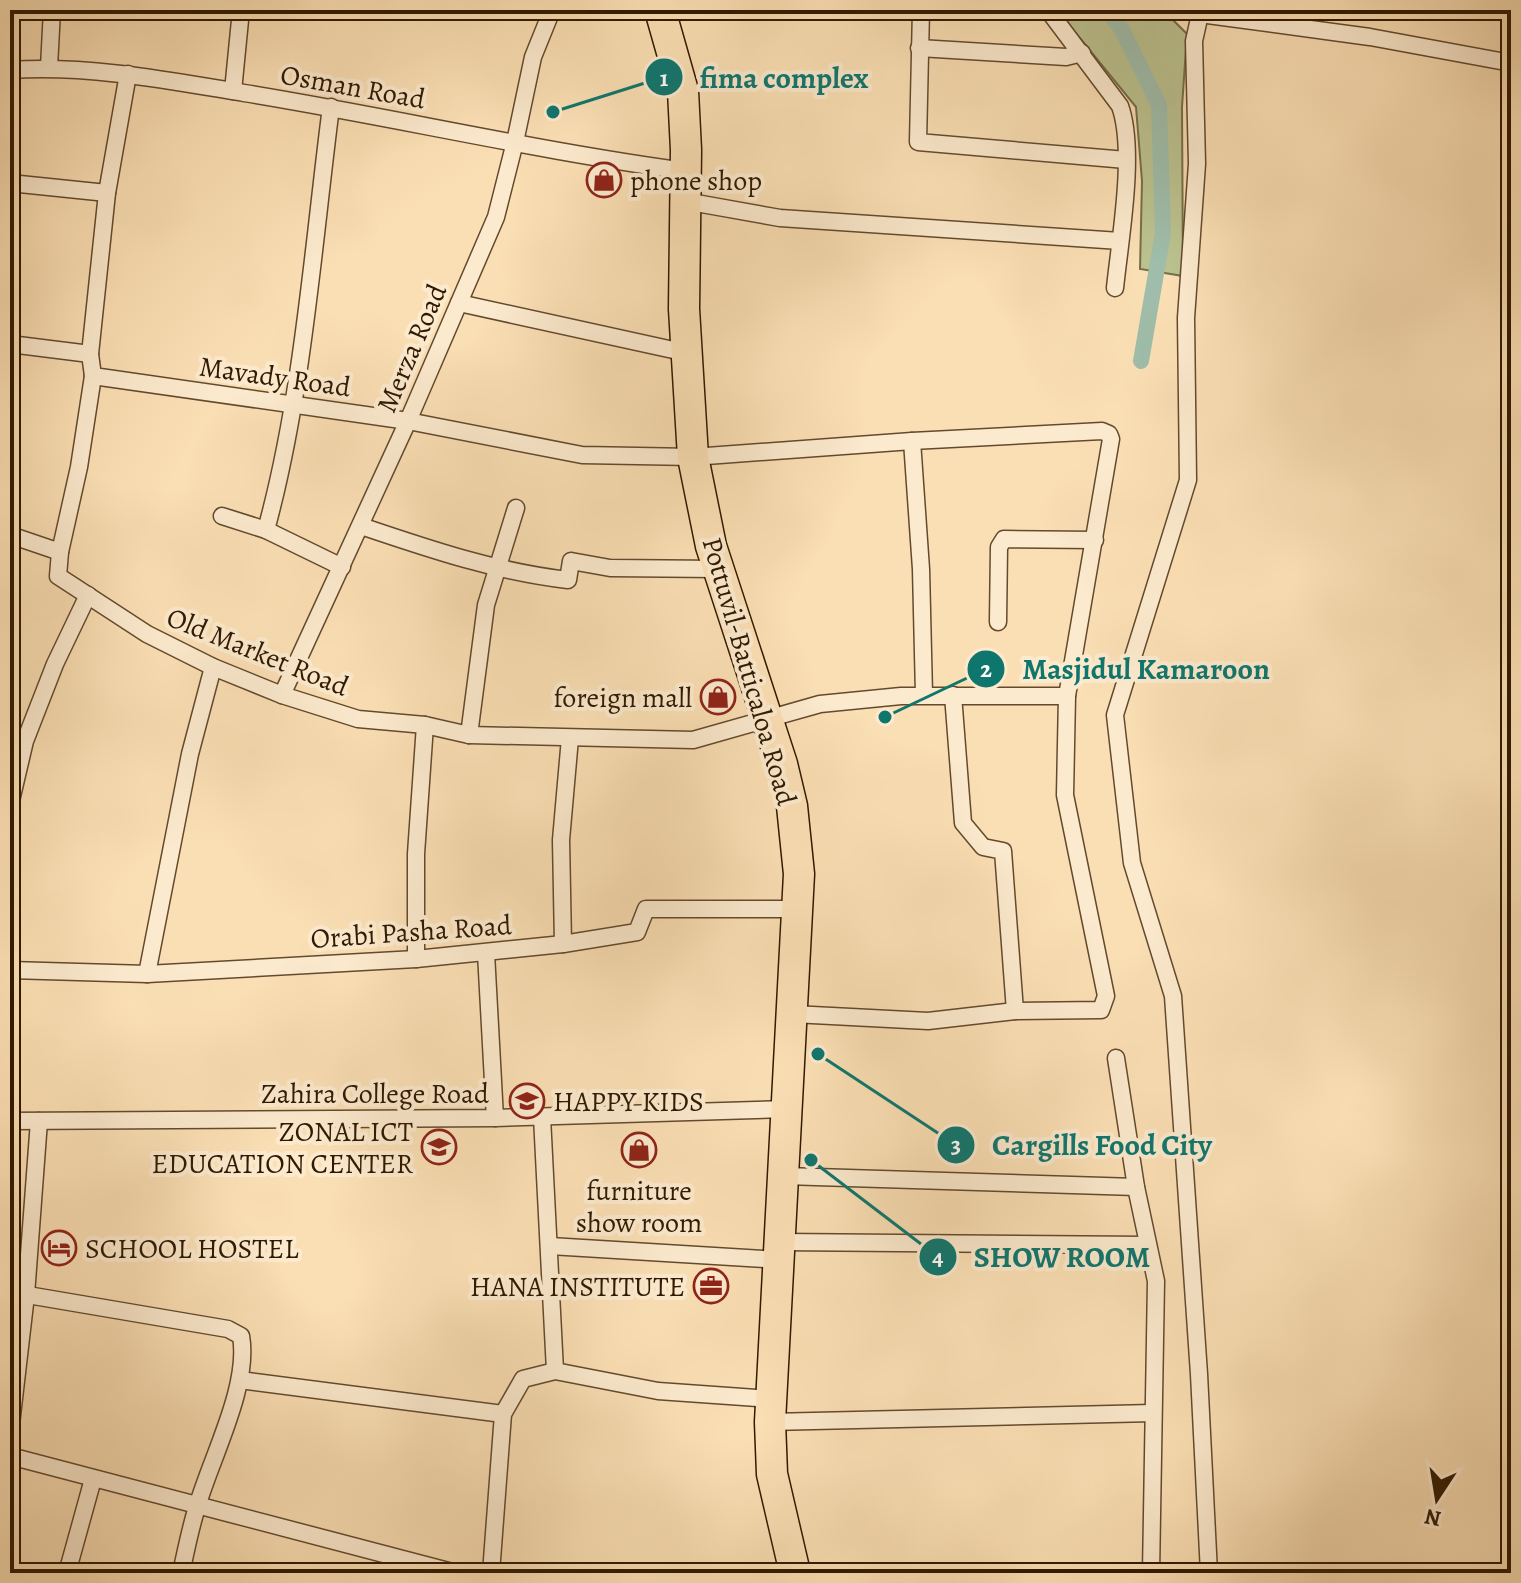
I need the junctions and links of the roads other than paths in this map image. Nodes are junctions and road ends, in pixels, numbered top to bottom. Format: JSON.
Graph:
{"nodes":[{"id":1,"x":52,"y":10,"type":"edge"},
{"id":2,"x":241,"y":10,"type":"edge"},
{"id":3,"x":552,"y":10,"type":"edge"},
{"id":4,"x":660,"y":10,"type":"edge"},
{"id":5,"x":921,"y":10,"type":"edge"},
{"id":6,"x":1048,"y":10,"type":"edge"},
{"id":7,"x":1198,"y":11,"type":"edge"},
{"id":8,"x":919,"y":48,"type":"junction"},
{"id":9,"x":1082,"y":53,"type":"junction"},
{"id":10,"x":1511,"y":63,"type":"edge"},
{"id":11,"x":49,"y":67,"type":"junction"},
{"id":12,"x":10,"y":70,"type":"edge"},
{"id":13,"x":128,"y":74,"type":"junction"},
{"id":14,"x":233,"y":91,"type":"junction"},
{"id":15,"x":331,"y":107,"type":"junction"},
{"id":16,"x":515,"y":142,"type":"junction"},
{"id":17,"x":1126,"y":160,"type":"junction"},
{"id":18,"x":685,"y":171,"type":"junction"},
{"id":19,"x":10,"y":183,"type":"edge"},
{"id":20,"x":107,"y":193,"type":"junction"},
{"id":21,"x":685,"y":203,"type":"junction"},
{"id":22,"x":1120,"y":241,"type":"junction"},
{"id":23,"x":1115,"y":288,"type":"dead end"},
{"id":24,"x":459,"y":303,"type":"junction"},
{"id":25,"x":10,"y":344,"type":"edge"},
{"id":26,"x":687,"y":353,"type":"junction"},
{"id":27,"x":90,"y":354,"type":"junction"},
{"id":28,"x":93,"y":376,"type":"junction"},
{"id":29,"x":293,"y":404,"type":"junction"},
{"id":30,"x":408,"y":421,"type":"junction"},
{"id":31,"x":912,"y":441,"type":"junction"},
{"id":32,"x":693,"y":457,"type":"junction"},
{"id":33,"x":516,"y":508,"type":"dead end"},
{"id":34,"x":222,"y":516,"type":"dead end"},
{"id":35,"x":361,"y":526,"type":"junction"},
{"id":36,"x":266,"y":530,"type":"junction"},
{"id":37,"x":10,"y":535,"type":"edge"},
{"id":38,"x":1095,"y":540,"type":"junction"},
{"id":39,"x":60,"y":552,"type":"junction"},
{"id":40,"x":342,"y":567,"type":"junction"},
{"id":41,"x":498,"y":568,"type":"junction"},
{"id":42,"x":719,"y":569,"type":"junction"},
{"id":43,"x":88,"y":595,"type":"junction"},
{"id":44,"x":998,"y":622,"type":"dead end"},
{"id":45,"x":213,"y":667,"type":"junction"},
{"id":46,"x":282,"y":695,"type":"junction"},
{"id":47,"x":924,"y":695,"type":"junction"},
{"id":48,"x":953,"y":695,"type":"junction"},
{"id":49,"x":1067,"y":696,"type":"junction"},
{"id":50,"x":768,"y":720,"type":"junction"},
{"id":51,"x":425,"y":725,"type":"junction"},
{"id":52,"x":469,"y":735,"type":"junction"},
{"id":53,"x":570,"y":738,"type":"junction"},
{"id":54,"x":18,"y":739,"type":"edge"},
{"id":55,"x":10,"y":805,"type":"edge"},
{"id":56,"x":798,"y":909,"type":"junction"},
{"id":57,"x":563,"y":944,"type":"junction"},
{"id":58,"x":486,"y":953,"type":"junction"},
{"id":59,"x":416,"y":959,"type":"junction"},
{"id":60,"x":10,"y":970,"type":"edge"},
{"id":61,"x":147,"y":974,"type":"junction"},
{"id":62,"x":1015,"y":1011,"type":"junction"},
{"id":63,"x":793,"y":1014,"type":"junction"},
{"id":64,"x":1116,"y":1058,"type":"dead end"},
{"id":65,"x":788,"y":1109,"type":"junction"},
{"id":66,"x":542,"y":1117,"type":"junction"},
{"id":67,"x":495,"y":1118,"type":"junction"},
{"id":68,"x":10,"y":1121,"type":"edge"},
{"id":69,"x":39,"y":1121,"type":"junction"},
{"id":70,"x":784,"y":1176,"type":"junction"},
{"id":71,"x":1136,"y":1187,"type":"junction"},
{"id":72,"x":1148,"y":1245,"type":"junction"},
{"id":73,"x":550,"y":1246,"type":"junction"},
{"id":74,"x":780,"y":1251,"type":"junction"},
{"id":75,"x":18,"y":1293,"type":"edge"},
{"id":76,"x":555,"y":1371,"type":"junction"},
{"id":77,"x":240,"y":1380,"type":"junction"},
{"id":78,"x":771,"y":1410,"type":"junction"},
{"id":79,"x":1153,"y":1413,"type":"junction"},
{"id":80,"x":503,"y":1414,"type":"junction"},
{"id":81,"x":10,"y":1433,"type":"edge"},
{"id":82,"x":10,"y":1456,"type":"edge"},
{"id":83,"x":93,"y":1479,"type":"junction"},
{"id":84,"x":197,"y":1507,"type":"junction"},
{"id":85,"x":418,"y":1568,"type":"edge"},
{"id":86,"x":67,"y":1573,"type":"edge"},
{"id":87,"x":181,"y":1573,"type":"edge"},
{"id":88,"x":456,"y":1573,"type":"edge"},
{"id":89,"x":491,"y":1573,"type":"edge"},
{"id":90,"x":795,"y":1573,"type":"edge"},
{"id":91,"x":1151,"y":1573,"type":"edge"},
{"id":92,"x":1209,"y":1573,"type":"edge"}],
"edges":[{"from":1,"to":11,"type":"street"},
{"from":2,"to":14,"type":"street"},
{"from":3,"to":16,"type":"street","name":"Merza Road"},
{"from":4,"to":18,"type":"highway","name":"Pottuvil-Batticaloa Road"},
{"from":5,"to":8,"type":"street"},
{"from":6,"to":9,"type":"street"},
{"from":7,"to":10,"type":"street"},
{"from":7,"to":92,"type":"street"},
{"from":8,"to":9,"type":"street"},
{"from":8,"to":17,"type":"street"},
{"from":9,"to":17,"type":"street"},
{"from":11,"to":12,"type":"street","name":"Osman Road"},
{"from":11,"to":13,"type":"street","name":"Osman Road"},
{"from":13,"to":14,"type":"street","name":"Osman Road"},
{"from":13,"to":20,"type":"street"},
{"from":14,"to":15,"type":"street","name":"Osman Road"},
{"from":15,"to":16,"type":"street","name":"Osman Road"},
{"from":15,"to":29,"type":"street"},
{"from":16,"to":18,"type":"street","name":"Osman Road"},
{"from":16,"to":24,"type":"street","name":"Merza Road"},
{"from":17,"to":22,"type":"street"},
{"from":18,"to":21,"type":"highway","name":"Pottuvil-Batticaloa Road"},
{"from":19,"to":20,"type":"street"},
{"from":20,"to":27,"type":"street"},
{"from":21,"to":22,"type":"street"},
{"from":21,"to":26,"type":"highway","name":"Pottuvil-Batticaloa Road"},
{"from":22,"to":23,"type":"street"},
{"from":24,"to":26,"type":"street"},
{"from":24,"to":30,"type":"street","name":"Merza Road"},
{"from":25,"to":27,"type":"street"},
{"from":26,"to":32,"type":"highway","name":"Pottuvil-Batticaloa Road"},
{"from":27,"to":28,"type":"street"},
{"from":28,"to":29,"type":"street","name":"Mavady Road"},
{"from":28,"to":39,"type":"street"},
{"from":29,"to":30,"type":"street","name":"Mavady Road"},
{"from":29,"to":36,"type":"street"},
{"from":30,"to":32,"type":"street","name":"Mavady Road"},
{"from":30,"to":35,"type":"street","name":"Merza Road"},
{"from":31,"to":32,"type":"street","name":"Mavady Road"},
{"from":31,"to":38,"type":"street","name":"Mavady Road"},
{"from":31,"to":47,"type":"street"},
{"from":32,"to":42,"type":"highway","name":"Pottuvil-Batticaloa Road"},
{"from":33,"to":41,"type":"street"},
{"from":34,"to":36,"type":"street"},
{"from":35,"to":40,"type":"street","name":"Merza Road"},
{"from":35,"to":41,"type":"street"},
{"from":36,"to":40,"type":"street"},
{"from":37,"to":39,"type":"street"},
{"from":38,"to":44,"type":"street"},
{"from":38,"to":49,"type":"street"},
{"from":39,"to":43,"type":"street","name":"Old Market Road"},
{"from":40,"to":46,"type":"street","name":"Merza Road"},
{"from":41,"to":42,"type":"street"},
{"from":41,"to":52,"type":"street"},
{"from":42,"to":50,"type":"highway","name":"Pottuvil-Batticaloa Road"},
{"from":43,"to":45,"type":"street","name":"Old Market Road"},
{"from":43,"to":54,"type":"street"},
{"from":45,"to":46,"type":"street","name":"Old Market Road"},
{"from":45,"to":61,"type":"street"},
{"from":46,"to":51,"type":"street","name":"Old Market Road"},
{"from":47,"to":48,"type":"street","name":"Old Market Road"},
{"from":47,"to":50,"type":"street","name":"Old Market Road"},
{"from":48,"to":49,"type":"street","name":"Old Market Road"},
{"from":48,"to":62,"type":"street"},
{"from":49,"to":62,"type":"street"},
{"from":50,"to":53,"type":"street","name":"Old Market Road"},
{"from":50,"to":56,"type":"highway","name":"Pottuvil-Batticaloa Road"},
{"from":51,"to":52,"type":"street","name":"Old Market Road"},
{"from":51,"to":59,"type":"street"},
{"from":52,"to":53,"type":"street","name":"Old Market Road"},
{"from":53,"to":57,"type":"street"},
{"from":54,"to":55,"type":"street"},
{"from":56,"to":57,"type":"street","name":"Orabi Pasha Road"},
{"from":56,"to":63,"type":"highway","name":"Pottuvil-Batticaloa Road"},
{"from":57,"to":58,"type":"street","name":"Orabi Pasha Road"},
{"from":58,"to":59,"type":"street","name":"Orabi Pasha Road"},
{"from":58,"to":67,"type":"street"},
{"from":59,"to":61,"type":"street","name":"Orabi Pasha Road"},
{"from":60,"to":61,"type":"street","name":"Orabi Pasha Road"},
{"from":62,"to":63,"type":"street"},
{"from":63,"to":65,"type":"highway","name":"Pottuvil-Batticaloa Road"},
{"from":64,"to":71,"type":"street"},
{"from":65,"to":66,"type":"street","name":"Zahira College Road"},
{"from":65,"to":70,"type":"highway","name":"Pottuvil-Batticaloa Road"},
{"from":66,"to":67,"type":"street","name":"Zahira College Road"},
{"from":66,"to":73,"type":"street"},
{"from":67,"to":69,"type":"street","name":"Zahira College Road"},
{"from":68,"to":69,"type":"street","name":"Zahira College Road"},
{"from":69,"to":75,"type":"street"},
{"from":70,"to":71,"type":"street"},
{"from":70,"to":74,"type":"highway","name":"Pottuvil-Batticaloa Road"},
{"from":71,"to":72,"type":"street"},
{"from":72,"to":74,"type":"street"},
{"from":72,"to":79,"type":"street"},
{"from":73,"to":74,"type":"street"},
{"from":73,"to":76,"type":"street"},
{"from":74,"to":78,"type":"highway","name":"Pottuvil-Batticaloa Road"},
{"from":75,"to":77,"type":"street"},
{"from":75,"to":81,"type":"street"},
{"from":76,"to":78,"type":"street"},
{"from":76,"to":80,"type":"street"},
{"from":77,"to":80,"type":"street"},
{"from":77,"to":84,"type":"street"},
{"from":78,"to":79,"type":"street"},
{"from":78,"to":90,"type":"highway","name":"Pottuvil-Batticaloa Road"},
{"from":79,"to":91,"type":"street"},
{"from":80,"to":89,"type":"street"},
{"from":82,"to":83,"type":"street"},
{"from":83,"to":84,"type":"street"},
{"from":83,"to":86,"type":"street"},
{"from":84,"to":85,"type":"street"},
{"from":84,"to":87,"type":"street"},
{"from":85,"to":88,"type":"street"}]}
